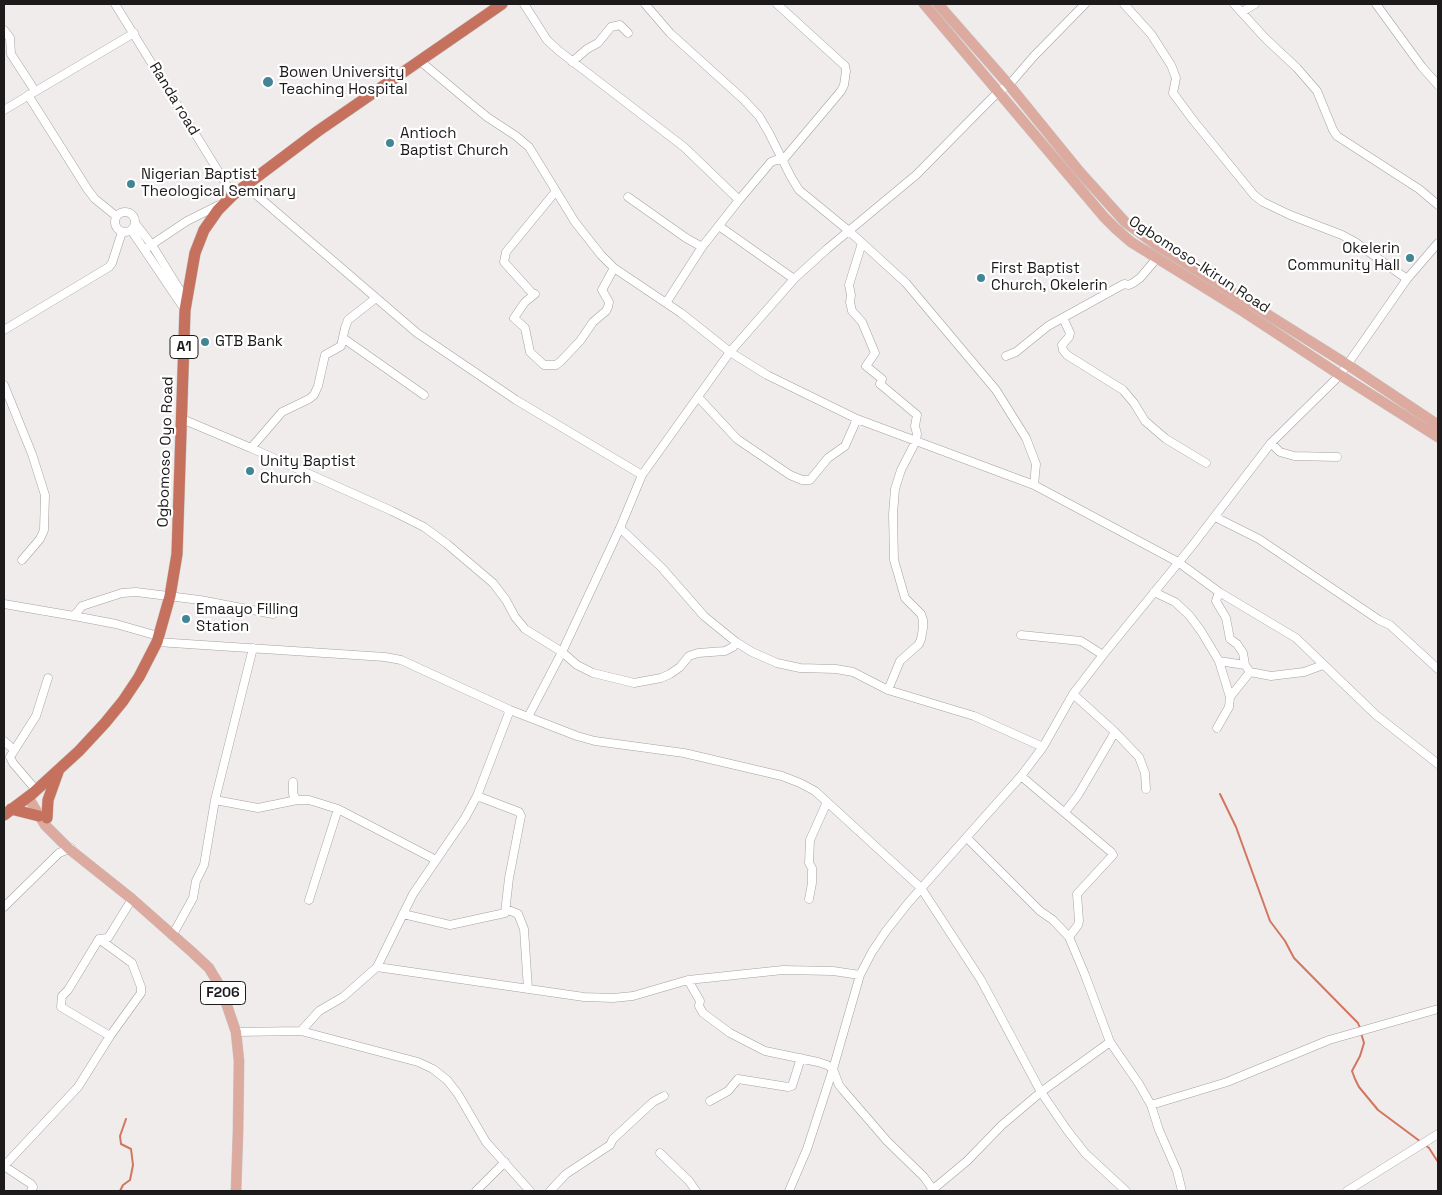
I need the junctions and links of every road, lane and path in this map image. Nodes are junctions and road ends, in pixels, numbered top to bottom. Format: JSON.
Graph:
{"nodes":[{"id":1,"x":115,"y":4,"type":"edge"},
{"id":2,"x":502,"y":4,"type":"edge"},
{"id":3,"x":524,"y":4,"type":"edge"},
{"id":4,"x":645,"y":4,"type":"edge"},
{"id":5,"x":777,"y":4,"type":"edge"},
{"id":6,"x":924,"y":4,"type":"edge"},
{"id":7,"x":938,"y":4,"type":"edge"},
{"id":8,"x":1085,"y":4,"type":"edge"},
{"id":9,"x":1124,"y":4,"type":"edge"},
{"id":10,"x":1234,"y":4,"type":"edge"},
{"id":11,"x":1255,"y":4,"type":"edge"},
{"id":12,"x":1376,"y":4,"type":"edge"},
{"id":13,"x":1242,"y":12,"type":"junction"},
{"id":14,"x":4,"y":30,"type":"edge"},
{"id":15,"x":134,"y":33,"type":"junction"},
{"id":16,"x":628,"y":33,"type":"dead end"},
{"id":17,"x":420,"y":61,"type":"junction"},
{"id":18,"x":572,"y":62,"type":"junction"},
{"id":19,"x":1009,"y":85,"type":"junction"},
{"id":20,"x":1438,"y":85,"type":"edge"},
{"id":21,"x":999,"y":91,"type":"junction"},
{"id":22,"x":32,"y":93,"type":"junction"},
{"id":23,"x":4,"y":110,"type":"edge"},
{"id":24,"x":783,"y":160,"type":"junction"},
{"id":25,"x":246,"y":186,"type":"junction"},
{"id":26,"x":556,"y":191,"type":"junction"},
{"id":27,"x":628,"y":197,"type":"dead end"},
{"id":28,"x":230,"y":198,"type":"junction"},
{"id":29,"x":739,"y":200,"type":"junction"},
{"id":30,"x":1438,"y":205,"type":"edge"},
{"id":31,"x":116,"y":216,"type":"junction"},
{"id":32,"x":719,"y":226,"type":"junction"},
{"id":33,"x":133,"y":227,"type":"junction"},
{"id":34,"x":849,"y":231,"type":"junction"},
{"id":35,"x":122,"y":232,"type":"junction"},
{"id":36,"x":862,"y":243,"type":"junction"},
{"id":37,"x":1438,"y":244,"type":"edge"},
{"id":38,"x":702,"y":246,"type":"junction"},
{"id":39,"x":148,"y":247,"type":"junction"},
{"id":40,"x":1157,"y":258,"type":"junction"},
{"id":41,"x":614,"y":268,"type":"junction"},
{"id":42,"x":794,"y":279,"type":"junction"},
{"id":43,"x":1407,"y":279,"type":"junction"},
{"id":44,"x":376,"y":298,"type":"junction"},
{"id":45,"x":666,"y":303,"type":"junction"},
{"id":46,"x":186,"y":305,"type":"junction"},
{"id":47,"x":1063,"y":318,"type":"junction"},
{"id":48,"x":4,"y":330,"type":"edge"},
{"id":49,"x":343,"y":338,"type":"junction"},
{"id":50,"x":730,"y":352,"type":"junction"},
{"id":51,"x":1006,"y":356,"type":"dead end"},
{"id":52,"x":1348,"y":365,"type":"junction"},
{"id":53,"x":1340,"y":375,"type":"junction"},
{"id":54,"x":4,"y":385,"type":"edge"},
{"id":55,"x":424,"y":395,"type":"dead end"},
{"id":56,"x":698,"y":397,"type":"junction"},
{"id":57,"x":182,"y":419,"type":"junction"},
{"id":58,"x":857,"y":419,"type":"junction"},
{"id":59,"x":1438,"y":425,"type":"edge"},
{"id":60,"x":1438,"y":437,"type":"edge"},
{"id":61,"x":916,"y":441,"type":"junction"},
{"id":62,"x":1271,"y":444,"type":"junction"},
{"id":63,"x":251,"y":448,"type":"junction"},
{"id":64,"x":1337,"y":457,"type":"dead end"},
{"id":65,"x":1206,"y":463,"type":"dead end"},
{"id":66,"x":642,"y":475,"type":"junction"},
{"id":67,"x":1034,"y":485,"type":"junction"},
{"id":68,"x":1215,"y":517,"type":"junction"},
{"id":69,"x":620,"y":528,"type":"junction"},
{"id":70,"x":22,"y":560,"type":"dead end"},
{"id":71,"x":1178,"y":562,"type":"junction"},
{"id":72,"x":1154,"y":592,"type":"junction"},
{"id":73,"x":1219,"y":592,"type":"junction"},
{"id":74,"x":170,"y":596,"type":"junction"},
{"id":75,"x":4,"y":604,"type":"edge"},
{"id":76,"x":273,"y":614,"type":"dead end"},
{"id":77,"x":74,"y":616,"type":"junction"},
{"id":78,"x":1021,"y":635,"type":"dead end"},
{"id":79,"x":158,"y":639,"type":"junction"},
{"id":80,"x":736,"y":642,"type":"junction"},
{"id":81,"x":252,"y":648,"type":"junction"},
{"id":82,"x":562,"y":652,"type":"junction"},
{"id":83,"x":1103,"y":655,"type":"junction"},
{"id":84,"x":1219,"y":661,"type":"junction"},
{"id":85,"x":1323,"y":665,"type":"junction"},
{"id":86,"x":1248,"y":669,"type":"junction"},
{"id":87,"x":1438,"y":669,"type":"edge"},
{"id":88,"x":48,"y":678,"type":"dead end"},
{"id":89,"x":888,"y":690,"type":"junction"},
{"id":90,"x":1073,"y":694,"type":"junction"},
{"id":91,"x":1230,"y":697,"type":"junction"},
{"id":92,"x":510,"y":710,"type":"junction"},
{"id":93,"x":528,"y":717,"type":"junction"},
{"id":94,"x":1217,"y":728,"type":"dead end"},
{"id":95,"x":1115,"y":732,"type":"junction"},
{"id":96,"x":4,"y":741,"type":"edge"},
{"id":97,"x":1042,"y":747,"type":"junction"},
{"id":98,"x":14,"y":750,"type":"junction"},
{"id":99,"x":1438,"y":764,"type":"edge"},
{"id":100,"x":59,"y":769,"type":"junction"},
{"id":101,"x":1021,"y":776,"type":"junction"},
{"id":102,"x":293,"y":782,"type":"dead end"},
{"id":103,"x":1146,"y":789,"type":"dead end"},
{"id":104,"x":32,"y":794,"type":"junction"},
{"id":105,"x":477,"y":796,"type":"junction"},
{"id":106,"x":216,"y":800,"type":"junction"},
{"id":107,"x":298,"y":800,"type":"junction"},
{"id":108,"x":827,"y":802,"type":"junction"},
{"id":109,"x":338,"y":809,"type":"junction"},
{"id":110,"x":8,"y":812,"type":"edge"},
{"id":111,"x":1064,"y":812,"type":"junction"},
{"id":112,"x":43,"y":817,"type":"junction"},
{"id":113,"x":967,"y":838,"type":"junction"},
{"id":114,"x":74,"y":851,"type":"junction"},
{"id":115,"x":436,"y":860,"type":"junction"},
{"id":116,"x":921,"y":888,"type":"junction"},
{"id":117,"x":132,"y":899,"type":"junction"},
{"id":118,"x":810,"y":899,"type":"dead end"},
{"id":119,"x":309,"y":900,"type":"dead end"},
{"id":120,"x":4,"y":907,"type":"edge"},
{"id":121,"x":506,"y":909,"type":"junction"},
{"id":122,"x":403,"y":914,"type":"junction"},
{"id":123,"x":172,"y":936,"type":"junction"},
{"id":124,"x":1069,"y":936,"type":"junction"},
{"id":125,"x":99,"y":939,"type":"junction"},
{"id":126,"x":377,"y":967,"type":"junction"},
{"id":127,"x":860,"y":975,"type":"junction"},
{"id":128,"x":688,"y":980,"type":"junction"},
{"id":129,"x":528,"y":989,"type":"junction"},
{"id":130,"x":1438,"y":1009,"type":"edge"},
{"id":131,"x":301,"y":1030,"type":"junction"},
{"id":132,"x":236,"y":1032,"type":"junction"},
{"id":133,"x":110,"y":1036,"type":"junction"},
{"id":134,"x":1110,"y":1042,"type":"junction"},
{"id":135,"x":802,"y":1058,"type":"junction"},
{"id":136,"x":833,"y":1069,"type":"junction"},
{"id":137,"x":1041,"y":1092,"type":"junction"},
{"id":138,"x":664,"y":1096,"type":"dead end"},
{"id":139,"x":710,"y":1101,"type":"dead end"},
{"id":140,"x":1151,"y":1105,"type":"junction"},
{"id":141,"x":1438,"y":1134,"type":"edge"},
{"id":142,"x":660,"y":1153,"type":"dead end"},
{"id":143,"x":505,"y":1162,"type":"junction"},
{"id":144,"x":31,"y":1191,"type":"edge"},
{"id":145,"x":236,"y":1191,"type":"edge"},
{"id":146,"x":476,"y":1191,"type":"edge"},
{"id":147,"x":530,"y":1191,"type":"edge"},
{"id":148,"x":550,"y":1191,"type":"edge"},
{"id":149,"x":696,"y":1191,"type":"edge"},
{"id":150,"x":789,"y":1191,"type":"edge"},
{"id":151,"x":933,"y":1191,"type":"edge"},
{"id":152,"x":1126,"y":1191,"type":"edge"},
{"id":153,"x":1182,"y":1191,"type":"edge"},
{"id":154,"x":1347,"y":1191,"type":"edge"}],
"edges":[{"from":1,"to":15,"type":"street","name":"Randa road"},
{"from":2,"to":17,"type":"highway","name":"Ogbomoso Oyo Road","number":"A1"},
{"from":3,"to":18,"type":"street"},
{"from":4,"to":24,"type":"street"},
{"from":5,"to":24,"type":"street"},
{"from":6,"to":21,"type":"main road","name":"Ogbomoso-Ikirun Road"},
{"from":7,"to":19,"type":"main road","name":"Ogbomoso-Ikirun Road"},
{"from":8,"to":19,"type":"street"},
{"from":9,"to":43,"type":"street"},
{"from":10,"to":13,"type":"street"},
{"from":11,"to":13,"type":"street"},
{"from":12,"to":20,"type":"street"},
{"from":13,"to":30,"type":"street"},
{"from":14,"to":22,"type":"street"},
{"from":15,"to":22,"type":"street"},
{"from":15,"to":28,"type":"street","name":"Randa road"},
{"from":16,"to":18,"type":"street"},
{"from":17,"to":25,"type":"highway","name":"Ogbomoso Oyo Road","number":"A1"},
{"from":17,"to":26,"type":"street"},
{"from":18,"to":29,"type":"street"},
{"from":19,"to":21,"type":"street"},
{"from":19,"to":52,"type":"main road","name":"Ogbomoso-Ikirun Road"},
{"from":21,"to":34,"type":"street"},
{"from":21,"to":40,"type":"main road","name":"Ogbomoso-Ikirun Road"},
{"from":22,"to":23,"type":"street"},
{"from":22,"to":31,"type":"street"},
{"from":24,"to":29,"type":"street"},
{"from":24,"to":34,"type":"street"},
{"from":25,"to":28,"type":"highway","name":"Ogbomoso Oyo Road","number":"A1"},
{"from":25,"to":44,"type":"street"},
{"from":26,"to":41,"type":"street"},
{"from":26,"to":41,"type":"street"},
{"from":27,"to":38,"type":"street"},
{"from":28,"to":39,"type":"street"},
{"from":28,"to":46,"type":"highway","name":"Ogbomoso Oyo Road","number":"A1"},
{"from":29,"to":32,"type":"street"},
{"from":31,"to":33,"type":"street"},
{"from":31,"to":35,"type":"street"},
{"from":32,"to":38,"type":"street"},
{"from":32,"to":42,"type":"street"},
{"from":33,"to":35,"type":"street"},
{"from":33,"to":39,"type":"street"},
{"from":34,"to":36,"type":"street"},
{"from":34,"to":42,"type":"street"},
{"from":35,"to":48,"type":"street"},
{"from":36,"to":61,"type":"street"},
{"from":36,"to":67,"type":"street"},
{"from":37,"to":43,"type":"street"},
{"from":38,"to":45,"type":"street"},
{"from":39,"to":46,"type":"street"},
{"from":40,"to":47,"type":"street"},
{"from":40,"to":53,"type":"main road","name":"Ogbomoso-Ikirun Road"},
{"from":41,"to":45,"type":"street"},
{"from":42,"to":50,"type":"street"},
{"from":43,"to":52,"type":"street"},
{"from":44,"to":49,"type":"street"},
{"from":44,"to":66,"type":"street"},
{"from":45,"to":50,"type":"street"},
{"from":46,"to":57,"type":"highway","name":"Ogbomoso Oyo Road","number":"A1"},
{"from":47,"to":51,"type":"street"},
{"from":47,"to":65,"type":"street"},
{"from":49,"to":55,"type":"street"},
{"from":49,"to":63,"type":"street"},
{"from":50,"to":56,"type":"street"},
{"from":50,"to":58,"type":"street"},
{"from":52,"to":53,"type":"street"},
{"from":52,"to":59,"type":"main road","name":"Ogbomoso-Ikirun Road"},
{"from":53,"to":60,"type":"main road","name":"Ogbomoso-Ikirun Road"},
{"from":53,"to":62,"type":"street"},
{"from":54,"to":70,"type":"street"},
{"from":56,"to":58,"type":"street"},
{"from":56,"to":66,"type":"street"},
{"from":57,"to":63,"type":"street"},
{"from":57,"to":74,"type":"highway","name":"Ogbomoso Oyo Road","number":"A1"},
{"from":58,"to":61,"type":"street"},
{"from":61,"to":67,"type":"street"},
{"from":61,"to":89,"type":"street"},
{"from":62,"to":64,"type":"street"},
{"from":62,"to":68,"type":"street"},
{"from":63,"to":82,"type":"street"},
{"from":66,"to":69,"type":"street"},
{"from":67,"to":71,"type":"street"},
{"from":68,"to":71,"type":"street"},
{"from":68,"to":87,"type":"street"},
{"from":69,"to":80,"type":"street"},
{"from":69,"to":82,"type":"street"},
{"from":71,"to":72,"type":"street"},
{"from":71,"to":73,"type":"street"},
{"from":72,"to":83,"type":"street"},
{"from":72,"to":84,"type":"street"},
{"from":73,"to":85,"type":"street"},
{"from":73,"to":86,"type":"street"},
{"from":74,"to":76,"type":"street"},
{"from":74,"to":77,"type":"street"},
{"from":74,"to":79,"type":"highway","name":"Ogbomoso Oyo Road","number":"A1"},
{"from":75,"to":77,"type":"street"},
{"from":77,"to":79,"type":"street"},
{"from":78,"to":83,"type":"street"},
{"from":79,"to":81,"type":"street"},
{"from":79,"to":100,"type":"highway","name":"Ogbomoso Oyo Road","number":"A1"},
{"from":80,"to":82,"type":"street"},
{"from":80,"to":89,"type":"street"},
{"from":81,"to":92,"type":"street"},
{"from":81,"to":106,"type":"street"},
{"from":82,"to":93,"type":"street"},
{"from":83,"to":90,"type":"street"},
{"from":84,"to":86,"type":"street"},
{"from":84,"to":91,"type":"street"},
{"from":85,"to":86,"type":"street"},
{"from":85,"to":99,"type":"street"},
{"from":86,"to":91,"type":"street"},
{"from":88,"to":98,"type":"street"},
{"from":89,"to":97,"type":"street"},
{"from":90,"to":95,"type":"street"},
{"from":90,"to":97,"type":"street"},
{"from":91,"to":94,"type":"street"},
{"from":92,"to":93,"type":"street"},
{"from":92,"to":105,"type":"street"},
{"from":93,"to":108,"type":"street"},
{"from":95,"to":103,"type":"street"},
{"from":95,"to":111,"type":"street"},
{"from":96,"to":98,"type":"street"},
{"from":97,"to":101,"type":"street"},
{"from":98,"to":104,"type":"street"},
{"from":100,"to":104,"type":"highway","name":"Ogbomoso Oyo Road","number":"A1"},
{"from":100,"to":112,"type":"highway"},
{"from":101,"to":111,"type":"street"},
{"from":101,"to":113,"type":"street"},
{"from":102,"to":107,"type":"street"},
{"from":104,"to":110,"type":"highway","number":"A1"},
{"from":104,"to":112,"type":"main road","number":"F206"},
{"from":105,"to":115,"type":"street"},
{"from":105,"to":121,"type":"street"},
{"from":106,"to":107,"type":"street"},
{"from":106,"to":123,"type":"street"},
{"from":107,"to":109,"type":"street"},
{"from":108,"to":116,"type":"street"},
{"from":108,"to":118,"type":"street"},
{"from":109,"to":115,"type":"street"},
{"from":109,"to":119,"type":"street"},
{"from":110,"to":112,"type":"highway"},
{"from":111,"to":124,"type":"street"},
{"from":112,"to":114,"type":"main road","number":"F206"},
{"from":113,"to":116,"type":"street"},
{"from":113,"to":124,"type":"street"},
{"from":114,"to":117,"type":"main road","number":"F206"},
{"from":114,"to":120,"type":"street"},
{"from":115,"to":122,"type":"street"},
{"from":116,"to":127,"type":"street"},
{"from":116,"to":137,"type":"street"},
{"from":117,"to":123,"type":"main road","number":"F206"},
{"from":117,"to":125,"type":"street"},
{"from":121,"to":122,"type":"street"},
{"from":121,"to":129,"type":"street"},
{"from":122,"to":126,"type":"street"},
{"from":123,"to":132,"type":"main road","number":"F206"},
{"from":124,"to":134,"type":"street"},
{"from":125,"to":133,"type":"street"},
{"from":125,"to":133,"type":"street"},
{"from":126,"to":129,"type":"street"},
{"from":126,"to":131,"type":"street"},
{"from":127,"to":128,"type":"street"},
{"from":127,"to":136,"type":"street"},
{"from":128,"to":129,"type":"street"},
{"from":128,"to":135,"type":"street"},
{"from":130,"to":140,"type":"street"},
{"from":131,"to":132,"type":"street"},
{"from":131,"to":143,"type":"street"},
{"from":132,"to":145,"type":"main road","number":"F206"},
{"from":133,"to":144,"type":"street"},
{"from":134,"to":137,"type":"street"},
{"from":134,"to":140,"type":"street"},
{"from":135,"to":136,"type":"street"},
{"from":135,"to":139,"type":"street"},
{"from":136,"to":150,"type":"street"},
{"from":136,"to":151,"type":"street"},
{"from":137,"to":151,"type":"street"},
{"from":137,"to":152,"type":"street"},
{"from":138,"to":148,"type":"street"},
{"from":140,"to":153,"type":"street"},
{"from":141,"to":154,"type":"street"},
{"from":142,"to":149,"type":"street"},
{"from":143,"to":146,"type":"street"},
{"from":143,"to":147,"type":"street"}]}
